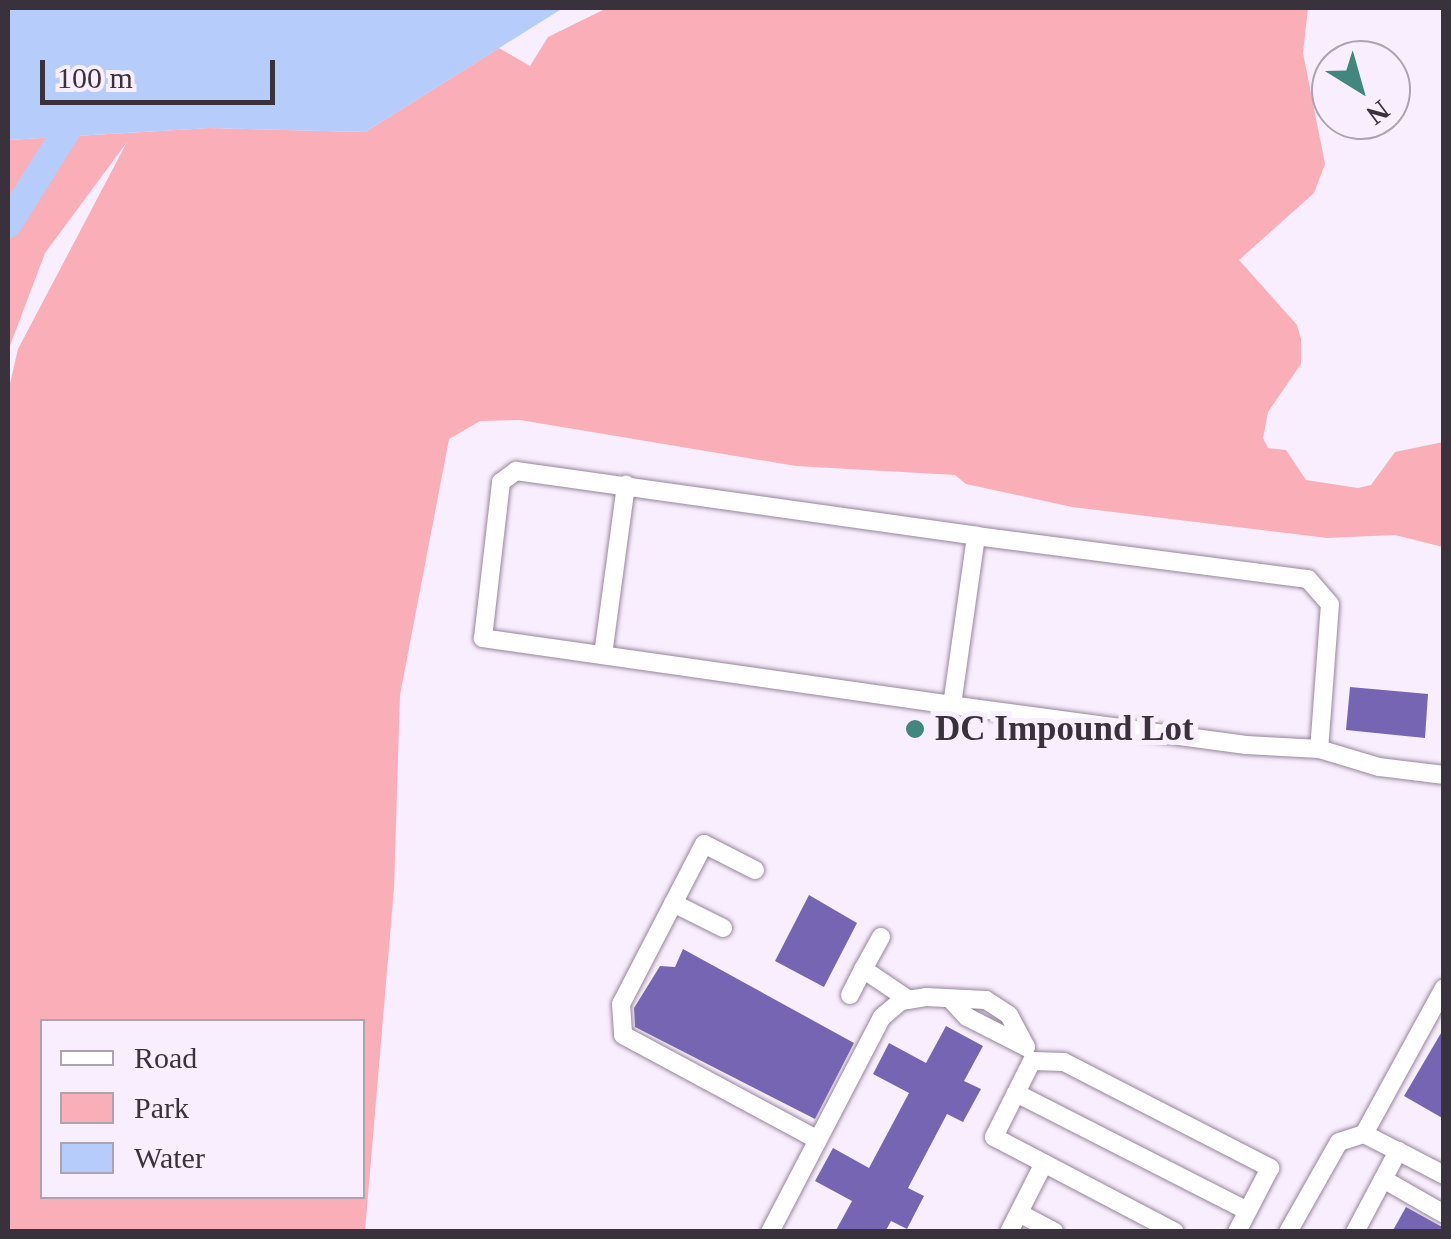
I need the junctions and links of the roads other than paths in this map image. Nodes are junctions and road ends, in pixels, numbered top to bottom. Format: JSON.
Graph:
{"nodes":[{"id":1,"x":626,"y":486,"type":"junction"},
{"id":2,"x":976,"y":536,"type":"junction"},
{"id":3,"x":603,"y":655,"type":"junction"},
{"id":4,"x":952,"y":705,"type":"junction"},
{"id":5,"x":1319,"y":749,"type":"junction"},
{"id":6,"x":1444,"y":774,"type":"edge"},
{"id":7,"x":755,"y":870,"type":"dead end"},
{"id":8,"x":673,"y":903,"type":"junction"},
{"id":9,"x":723,"y":928,"type":"dead end"},
{"id":10,"x":880,"y":937,"type":"dead end"},
{"id":11,"x":864,"y":968,"type":"junction"},
{"id":12,"x":1444,"y":988,"type":"edge"},
{"id":13,"x":850,"y":995,"type":"dead end"},
{"id":14,"x":909,"y":1000,"type":"junction"},
{"id":15,"x":1029,"y":1054,"type":"junction"},
{"id":16,"x":1016,"y":1092,"type":"junction"},
{"id":17,"x":1364,"y":1134,"type":"junction"},
{"id":18,"x":818,"y":1140,"type":"junction"},
{"id":19,"x":1398,"y":1151,"type":"junction"},
{"id":20,"x":1044,"y":1164,"type":"junction"},
{"id":21,"x":1444,"y":1174,"type":"edge"},
{"id":22,"x":1383,"y":1179,"type":"junction"},
{"id":23,"x":1248,"y":1210,"type":"junction"},
{"id":24,"x":1018,"y":1213,"type":"junction"},
{"id":25,"x":1444,"y":1214,"type":"edge"},
{"id":26,"x":770,"y":1232,"type":"edge"},
{"id":27,"x":1009,"y":1232,"type":"edge"},
{"id":28,"x":1054,"y":1232,"type":"edge"},
{"id":29,"x":1175,"y":1232,"type":"edge"},
{"id":30,"x":1236,"y":1232,"type":"edge"},
{"id":31,"x":1288,"y":1232,"type":"edge"},
{"id":32,"x":1355,"y":1232,"type":"edge"}],
"edges":[{"from":1,"to":2,"type":"street"},
{"from":1,"to":3,"type":"street"},
{"from":1,"to":3,"type":"street"},
{"from":2,"to":4,"type":"street"},
{"from":2,"to":5,"type":"street"},
{"from":3,"to":4,"type":"street"},
{"from":4,"to":5,"type":"street"},
{"from":5,"to":6,"type":"street"},
{"from":7,"to":8,"type":"street"},
{"from":8,"to":9,"type":"street"},
{"from":8,"to":18,"type":"street"},
{"from":10,"to":11,"type":"street"},
{"from":11,"to":13,"type":"street"},
{"from":11,"to":14,"type":"street"},
{"from":12,"to":17,"type":"street"},
{"from":14,"to":15,"type":"street"},
{"from":14,"to":18,"type":"street"},
{"from":15,"to":16,"type":"street"},
{"from":15,"to":23,"type":"street"},
{"from":16,"to":20,"type":"street"},
{"from":16,"to":23,"type":"street"},
{"from":17,"to":19,"type":"street"},
{"from":17,"to":31,"type":"street"},
{"from":18,"to":26,"type":"street"},
{"from":19,"to":21,"type":"street"},
{"from":19,"to":22,"type":"street"},
{"from":20,"to":24,"type":"street"},
{"from":20,"to":29,"type":"street"},
{"from":22,"to":25,"type":"street"},
{"from":22,"to":32,"type":"street"},
{"from":23,"to":30,"type":"street"},
{"from":24,"to":27,"type":"street"},
{"from":24,"to":28,"type":"street"}]}
